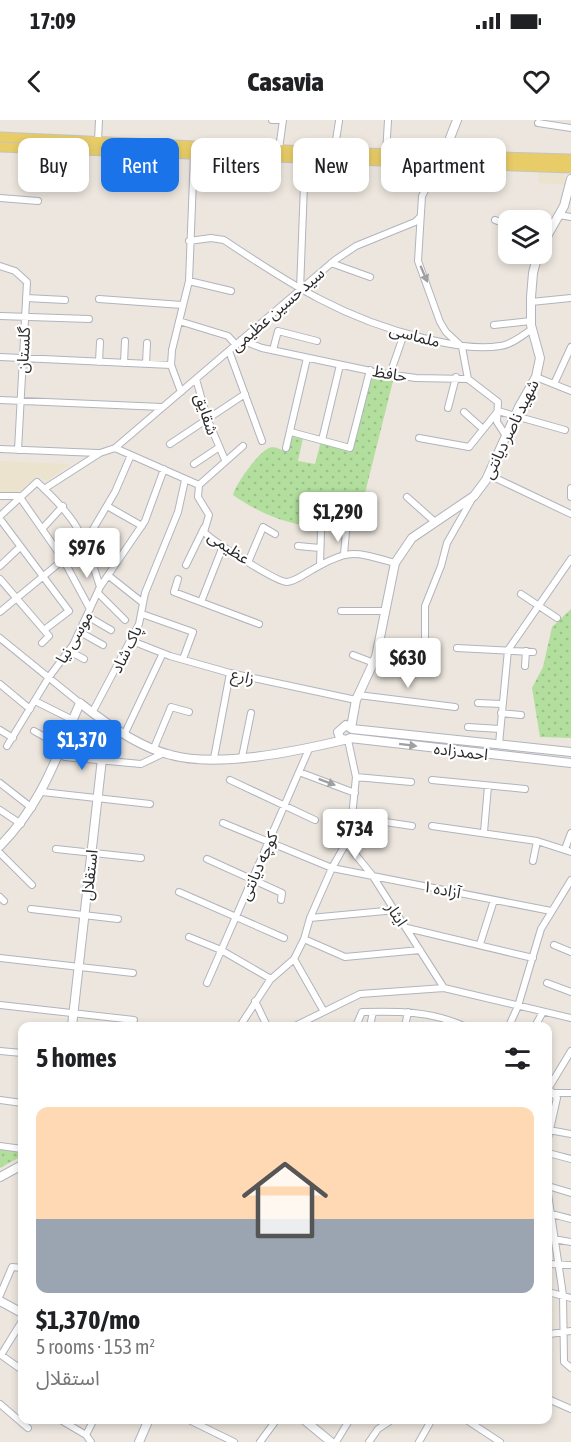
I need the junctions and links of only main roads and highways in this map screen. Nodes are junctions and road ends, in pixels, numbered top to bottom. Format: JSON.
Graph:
{"nodes":[{"id":1,"x":457,"y":120,"type":"edge"},
{"id":2,"x":450,"y":138,"type":"edge"},
{"id":3,"x":1,"y":143,"type":"edge"},
{"id":4,"x":381,"y":154,"type":"edge"},
{"id":5,"x":381,"y":159,"type":"edge"},
{"id":6,"x":571,"y":159,"type":"edge"},
{"id":7,"x":506,"y":160,"type":"edge"},
{"id":8,"x":506,"y":164,"type":"edge"},
{"id":9,"x":571,"y":168,"type":"edge"},
{"id":10,"x":571,"y":179,"type":"edge"},
{"id":11,"x":552,"y":226,"type":"edge"},
{"id":12,"x":535,"y":264,"type":"edge"},
{"id":13,"x":106,"y":723,"type":"junction"},
{"id":14,"x":346,"y":733,"type":"junction"},
{"id":15,"x":541,"y":749,"type":"junction"},
{"id":16,"x":571,"y":752,"type":"edge"},
{"id":17,"x":540,"y":760,"type":"junction"},
{"id":18,"x":571,"y":763,"type":"edge"},
{"id":19,"x":0,"y":846,"type":"edge"},
{"id":20,"x":73,"y":1022,"type":"edge"},
{"id":21,"x":18,"y":1167,"type":"edge"},
{"id":22,"x":0,"y":1177,"type":"edge"},
{"id":23,"x":0,"y":1301,"type":"edge"},
{"id":24,"x":18,"y":1311,"type":"edge"},
{"id":25,"x":147,"y":1424,"type":"edge"},
{"id":26,"x":310,"y":1424,"type":"edge"},
{"id":27,"x":139,"y":1442,"type":"edge"},
{"id":28,"x":331,"y":1442,"type":"edge"}],
"edges":[{"from":1,"to":2,"type":"main road"},
{"from":3,"to":4,"type":"main road"},
{"from":3,"to":5,"type":"main road"},
{"from":6,"to":7,"type":"main road"},
{"from":8,"to":9,"type":"main road"},
{"from":10,"to":11,"type":"main road"},
{"from":12,"to":14,"type":"main road","name":"شهید ناصر دیانتی"},
{"from":13,"to":14,"type":"main road","name":"شهید ناصر دیانتی"},
{"from":13,"to":19,"type":"main road","name":"شهید ناصر دیانتی"},
{"from":13,"to":20,"type":"main road","name":"استقلال"},
{"from":14,"to":15,"type":"main road","name":"احمدزاده"},
{"from":14,"to":17,"type":"main road","name":"احمدزاده","one_way":true},
{"from":15,"to":16,"type":"main road","name":"احمدزاده"},
{"from":15,"to":17,"type":"main road"},
{"from":17,"to":18,"type":"main road","name":"احمدزاده"},
{"from":21,"to":22,"type":"main road"},
{"from":23,"to":24,"type":"main road"},
{"from":25,"to":27,"type":"main road"},
{"from":26,"to":28,"type":"main road"}]}
